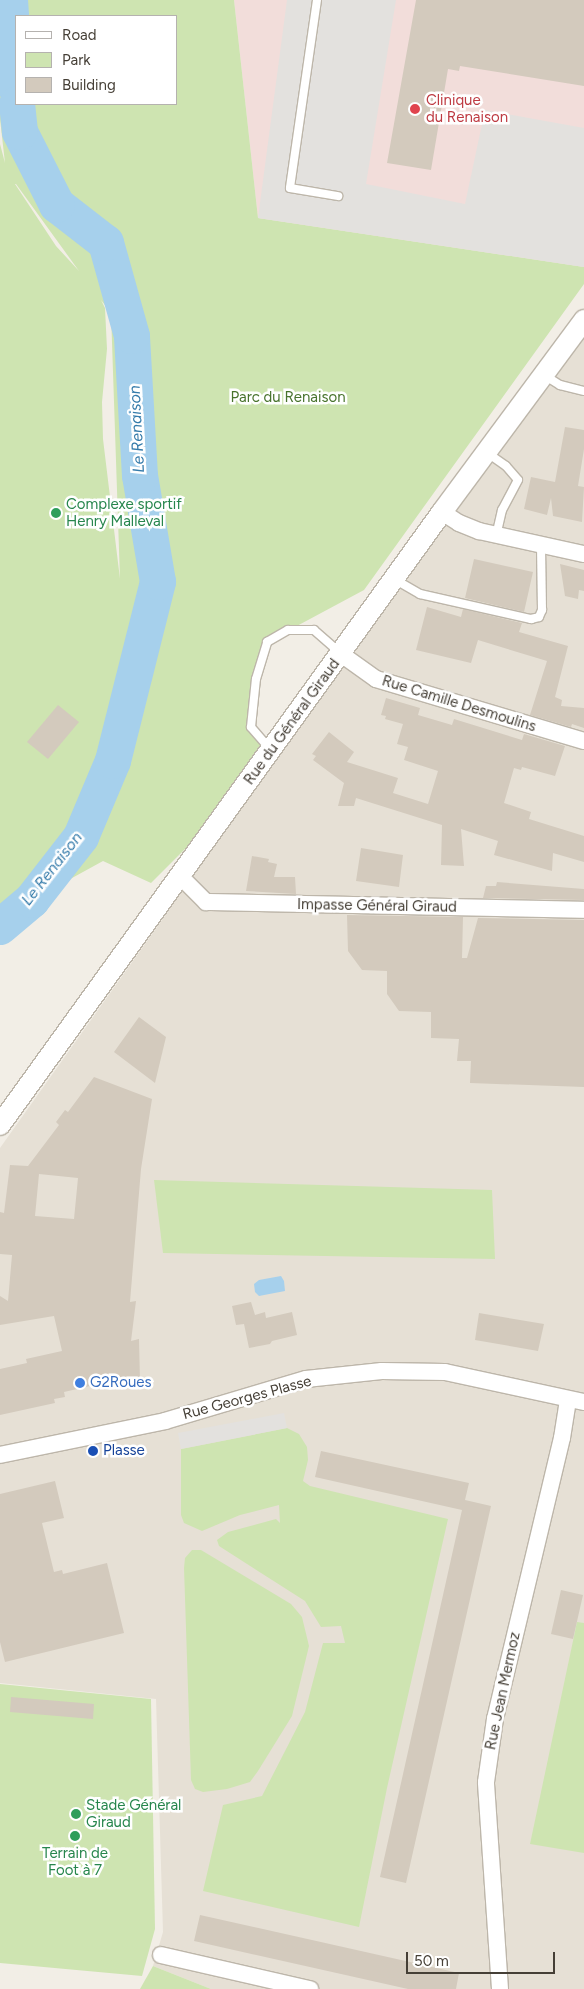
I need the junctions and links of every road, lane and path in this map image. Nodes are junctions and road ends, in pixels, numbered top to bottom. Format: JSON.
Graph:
{"nodes":[{"id":1,"x":317,"y":0,"type":"edge"},
{"id":2,"x":338,"y":196,"type":"dead end"},
{"id":3,"x":584,"y":320,"type":"edge"},
{"id":4,"x":543,"y":374,"type":"junction"},
{"id":5,"x":584,"y":391,"type":"edge"},
{"id":6,"x":486,"y":451,"type":"junction"},
{"id":7,"x":442,"y":512,"type":"junction"},
{"id":8,"x":496,"y":535,"type":"junction"},
{"id":9,"x":541,"y":544,"type":"junction"},
{"id":10,"x":584,"y":554,"type":"edge"},
{"id":11,"x":394,"y":579,"type":"junction"},
{"id":12,"x":341,"y":654,"type":"junction"},
{"id":13,"x":584,"y":741,"type":"edge"},
{"id":14,"x":271,"y":750,"type":"junction"},
{"id":15,"x":180,"y":876,"type":"junction"},
{"id":16,"x":584,"y":910,"type":"edge"},
{"id":17,"x":0,"y":1125,"type":"edge"},
{"id":18,"x":568,"y":1399,"type":"junction"},
{"id":19,"x":584,"y":1402,"type":"edge"},
{"id":20,"x":0,"y":1455,"type":"edge"},
{"id":21,"x":161,"y":1955,"type":"dead end"},
{"id":22,"x":310,"y":1989,"type":"edge"},
{"id":23,"x":500,"y":1989,"type":"edge"}],
"edges":[{"from":1,"to":2,"type":"lane"},
{"from":3,"to":4,"type":"street","name":"Rue du Général Giraud"},
{"from":4,"to":5,"type":"lane"},
{"from":4,"to":6,"type":"street","name":"Rue du Général Giraud"},
{"from":6,"to":7,"type":"street","name":"Rue du Général Giraud"},
{"from":6,"to":8,"type":"lane"},
{"from":7,"to":8,"type":"street"},
{"from":7,"to":11,"type":"street","name":"Rue du Général Giraud"},
{"from":8,"to":9,"type":"street"},
{"from":9,"to":10,"type":"street"},
{"from":9,"to":11,"type":"lane"},
{"from":11,"to":12,"type":"street","name":"Rue du Général Giraud"},
{"from":12,"to":13,"type":"street","name":"Rue Camille Desmoulins"},
{"from":12,"to":14,"type":"street","name":"Rue du Général Giraud"},
{"from":12,"to":14,"type":"lane"},
{"from":14,"to":15,"type":"street","name":"Rue du Général Giraud"},
{"from":15,"to":16,"type":"street","name":"Impasse Général Giraud"},
{"from":15,"to":17,"type":"street","name":"Rue du Général Giraud"},
{"from":18,"to":19,"type":"street","name":"Rue Georges Plasse"},
{"from":18,"to":20,"type":"street","name":"Rue Georges Plasse"},
{"from":18,"to":23,"type":"street","name":"Rue Jean Mermoz"},
{"from":21,"to":22,"type":"street"}]}
